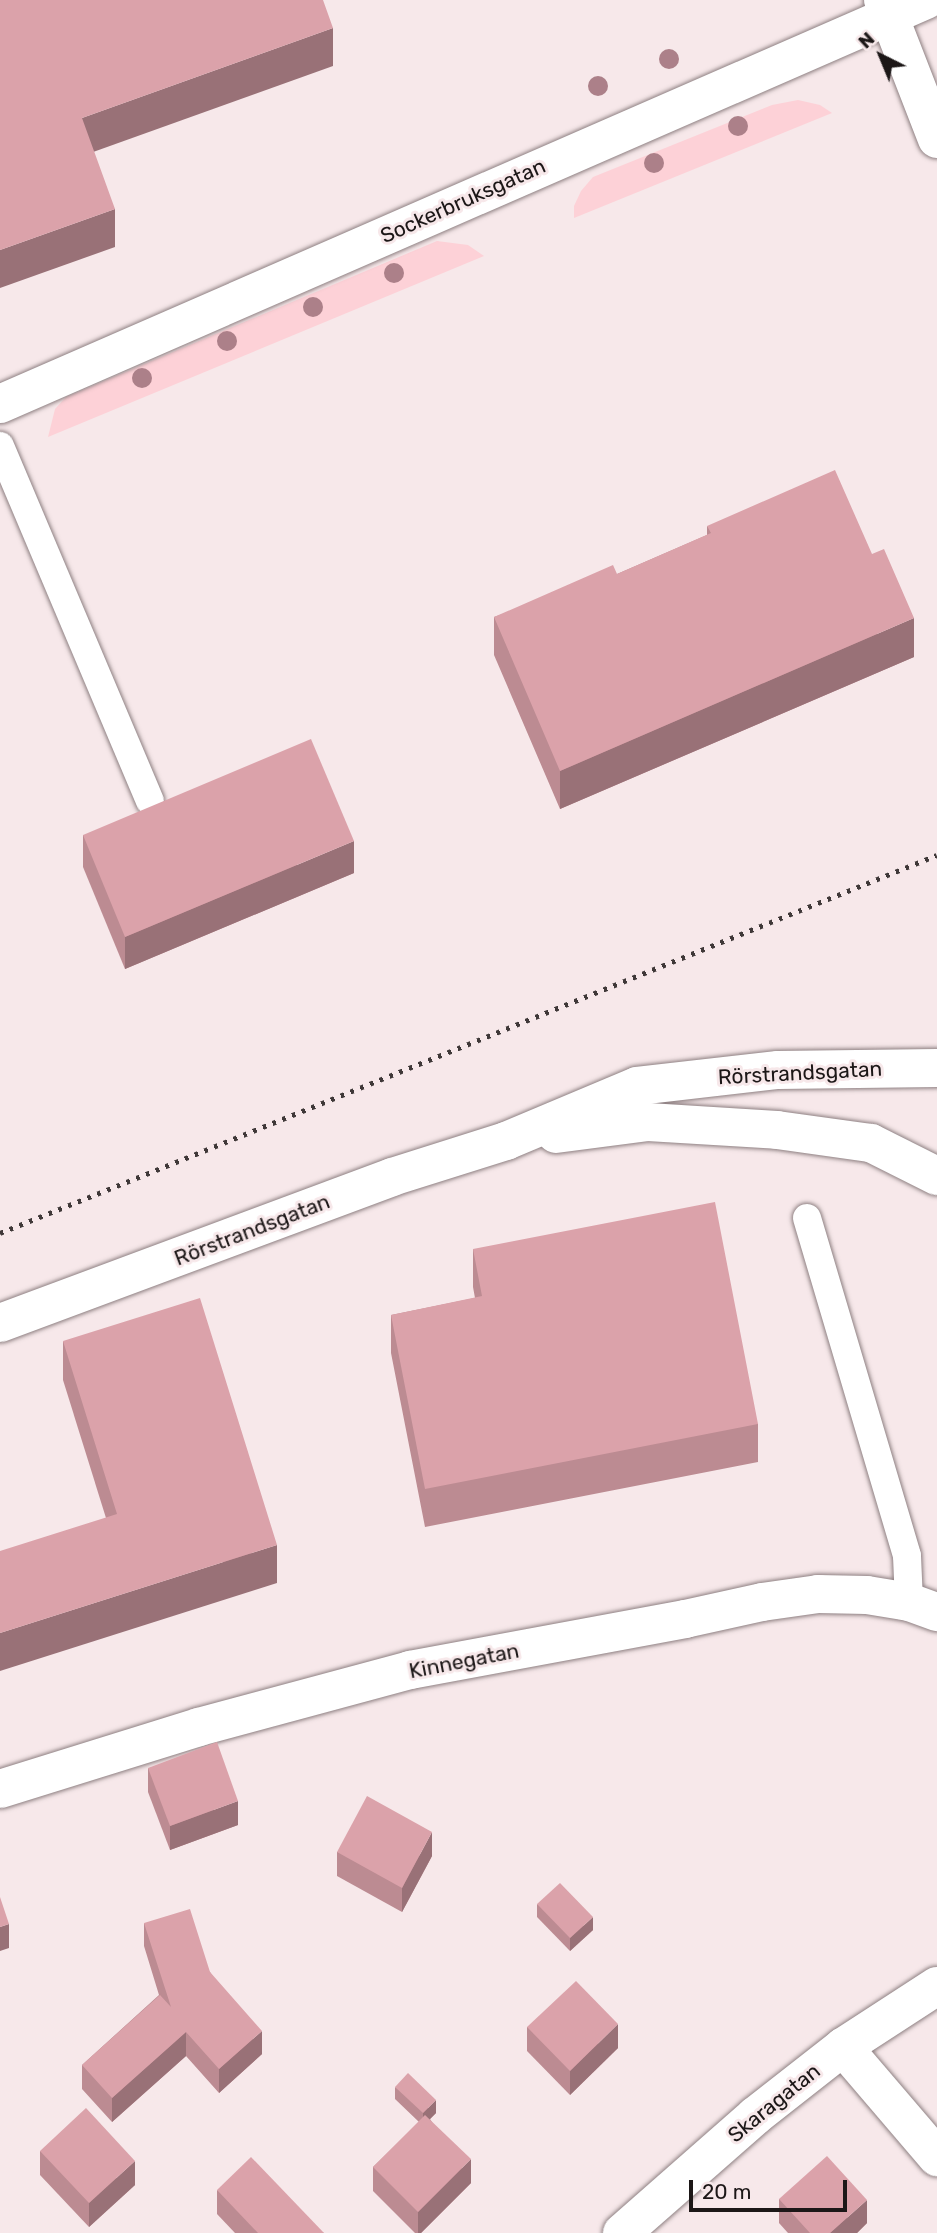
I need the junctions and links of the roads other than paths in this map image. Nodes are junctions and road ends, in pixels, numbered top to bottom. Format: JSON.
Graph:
{"nodes":[{"id":1,"x":926,"y":0,"type":"edge"},
{"id":2,"x":886,"y":7,"type":"edge"},
{"id":3,"x":937,"y":139,"type":"edge"},
{"id":4,"x":0,"y":404,"type":"edge"},
{"id":5,"x":0,"y":446,"type":"edge"},
{"id":6,"x":150,"y":800,"type":"dead end"},
{"id":7,"x":937,"y":1068,"type":"edge"},
{"id":8,"x":506,"y":1141,"type":"junction"},
{"id":9,"x":937,"y":1176,"type":"edge"},
{"id":10,"x":807,"y":1217,"type":"dead end"},
{"id":11,"x":0,"y":1324,"type":"edge"},
{"id":12,"x":923,"y":1607,"type":"edge"},
{"id":13,"x":0,"y":1789,"type":"edge"},
{"id":14,"x":937,"y":1986,"type":"edge"},
{"id":15,"x":843,"y":2047,"type":"junction"},
{"id":16,"x":937,"y":2157,"type":"edge"},
{"id":17,"x":622,"y":2233,"type":"edge"}],
"edges":[{"from":1,"to":2,"type":"street","name":"Sockerbruksgatan"},
{"from":2,"to":3,"type":"street"},
{"from":2,"to":4,"type":"street","name":"Sockerbruksgatan"},
{"from":5,"to":6,"type":"lane"},
{"from":7,"to":8,"type":"street","name":"Rörstrandsgatan"},
{"from":8,"to":9,"type":"street","name":"Rörstrandsgatan"},
{"from":8,"to":11,"type":"street","name":"Rörstrandsgatan"},
{"from":10,"to":12,"type":"lane"},
{"from":12,"to":13,"type":"street","name":"Kinnegatan"},
{"from":14,"to":15,"type":"street","name":"Skaragatan"},
{"from":15,"to":16,"type":"street"},
{"from":15,"to":17,"type":"street","name":"Skaragatan"}]}
